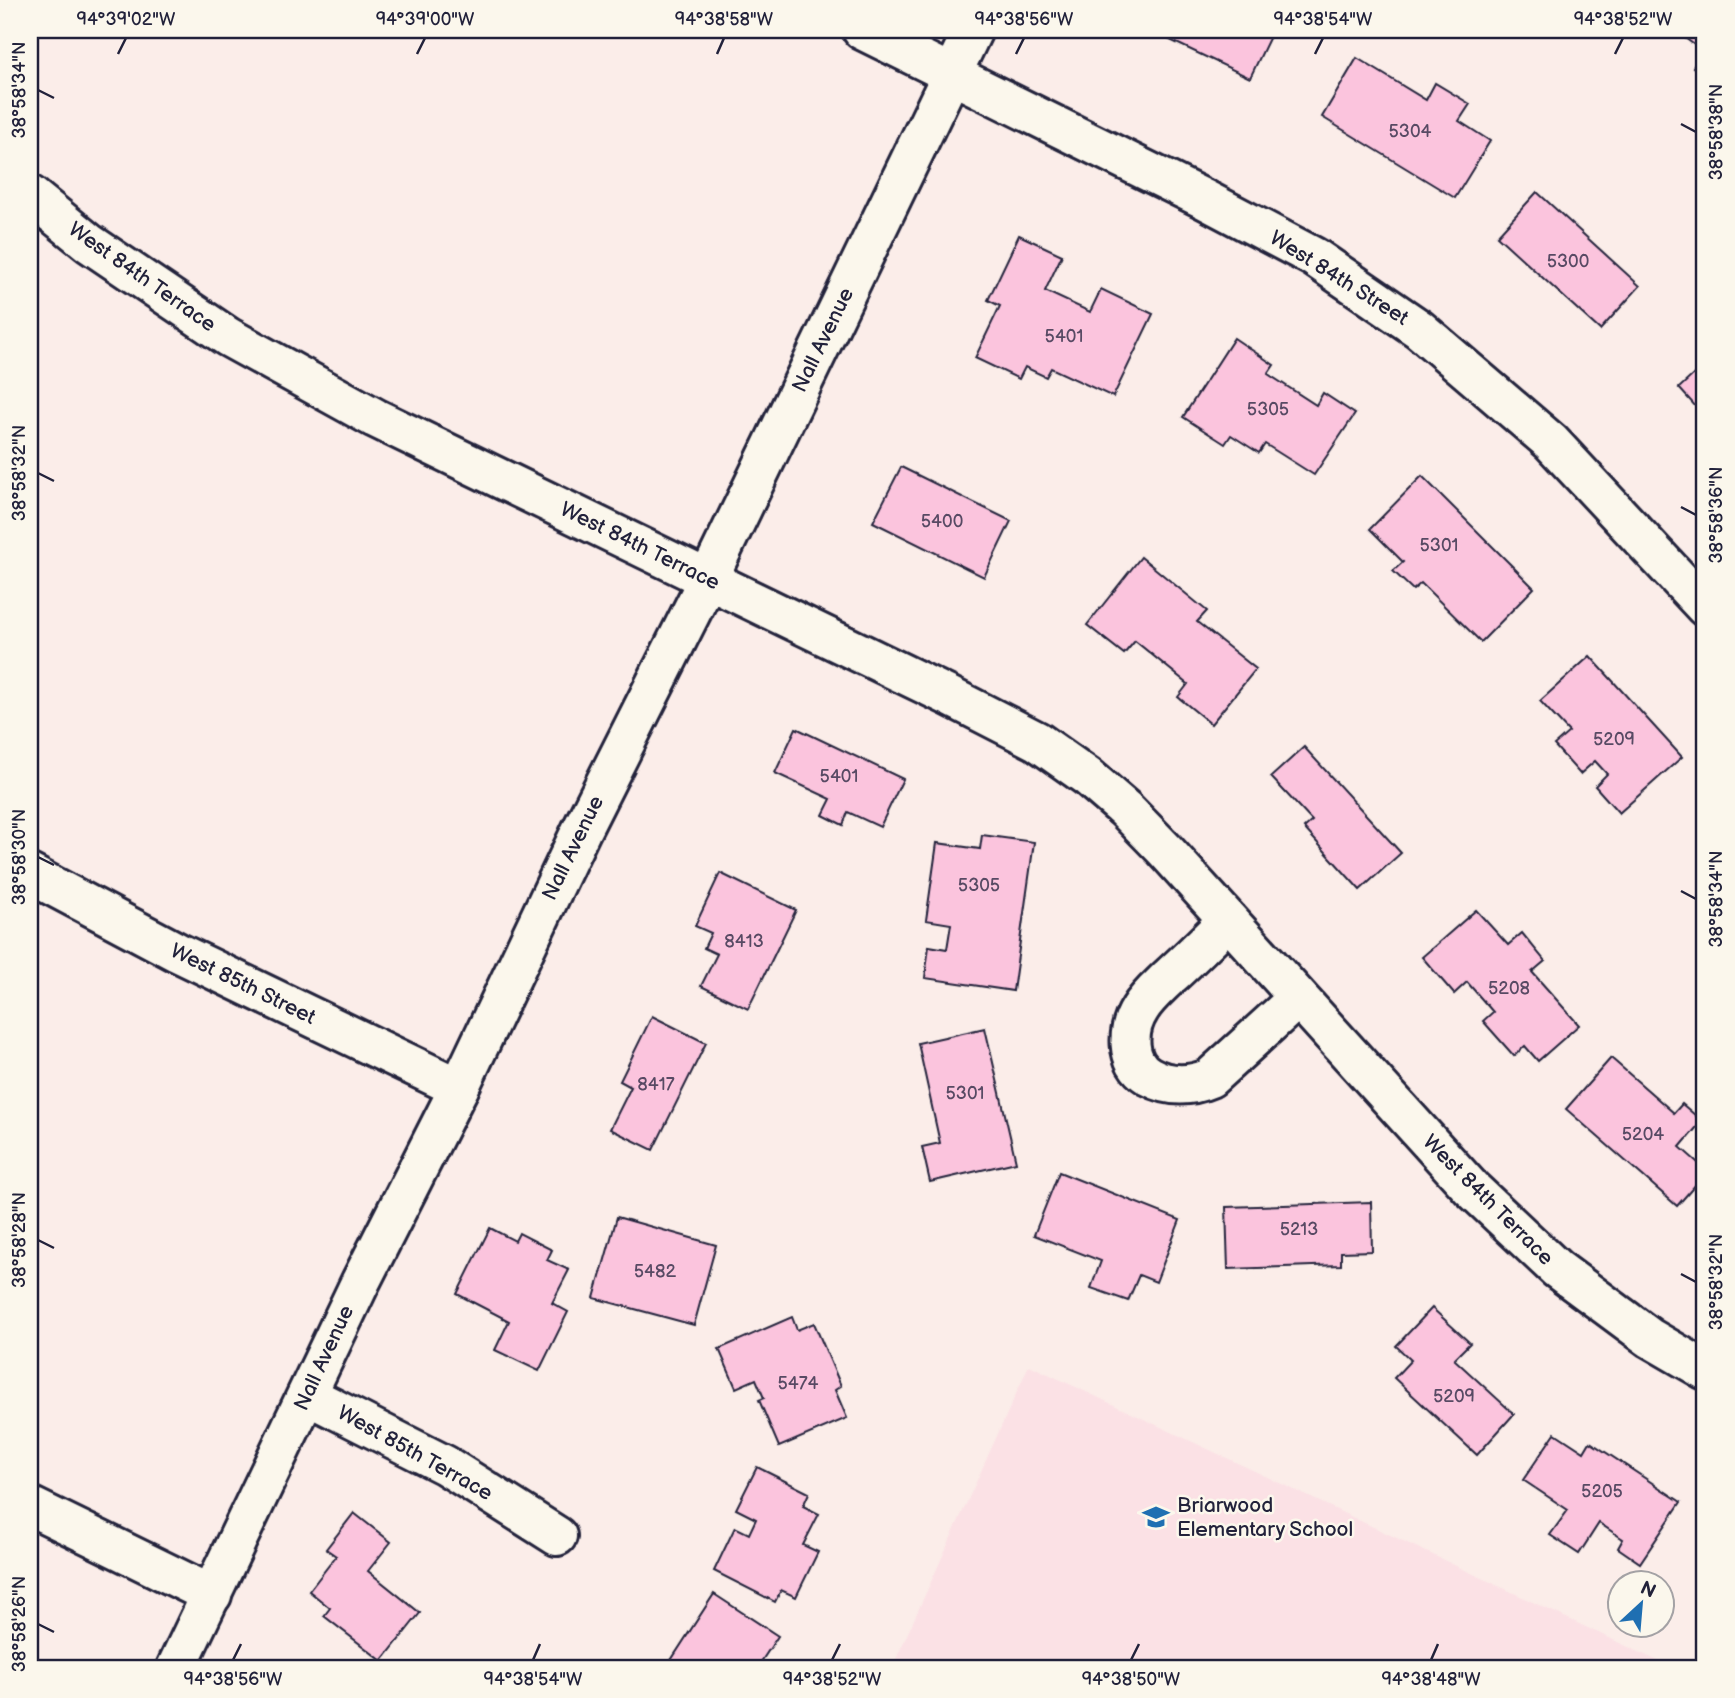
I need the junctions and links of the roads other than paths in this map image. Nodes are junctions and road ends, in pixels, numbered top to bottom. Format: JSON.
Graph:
{"nodes":[{"id":1,"x":862,"y":30,"type":"edge"},
{"id":2,"x":973,"y":30,"type":"edge"},
{"id":3,"x":952,"y":74,"type":"junction"},
{"id":4,"x":30,"y":195,"type":"edge"},
{"id":5,"x":708,"y":579,"type":"junction"},
{"id":6,"x":1705,"y":607,"type":"edge"},
{"id":7,"x":30,"y":874,"type":"edge"},
{"id":8,"x":1227,"y":921,"type":"junction"},
{"id":9,"x":1297,"y":999,"type":"junction"},
{"id":10,"x":458,"y":1088,"type":"junction"},
{"id":11,"x":1705,"y":1370,"type":"edge"},
{"id":12,"x":307,"y":1395,"type":"junction"},
{"id":13,"x":30,"y":1506,"type":"edge"},
{"id":14,"x":557,"y":1536,"type":"dead end"},
{"id":15,"x":212,"y":1595,"type":"junction"},
{"id":16,"x":176,"y":1668,"type":"edge"}],
"edges":[{"from":1,"to":3,"type":"street","name":"West 84th Street"},
{"from":2,"to":3,"type":"street","name":"Nall Avenue"},
{"from":3,"to":5,"type":"street","name":"Nall Avenue"},
{"from":3,"to":6,"type":"street","name":"West 84th Street"},
{"from":4,"to":5,"type":"street","name":"West 84th Terrace"},
{"from":5,"to":8,"type":"street","name":"West 84th Terrace"},
{"from":5,"to":10,"type":"street","name":"Nall Avenue"},
{"from":7,"to":10,"type":"street","name":"West 85th Street"},
{"from":8,"to":9,"type":"street","name":"West 84th Terrace"},
{"from":8,"to":9,"type":"street"},
{"from":9,"to":11,"type":"street","name":"West 84th Terrace"},
{"from":10,"to":12,"type":"street","name":"Nall Avenue"},
{"from":12,"to":14,"type":"street","name":"West 85th Terrace"},
{"from":12,"to":15,"type":"street","name":"Nall Avenue"},
{"from":13,"to":15,"type":"street"},
{"from":15,"to":16,"type":"street","name":"Nall Avenue"}]}
